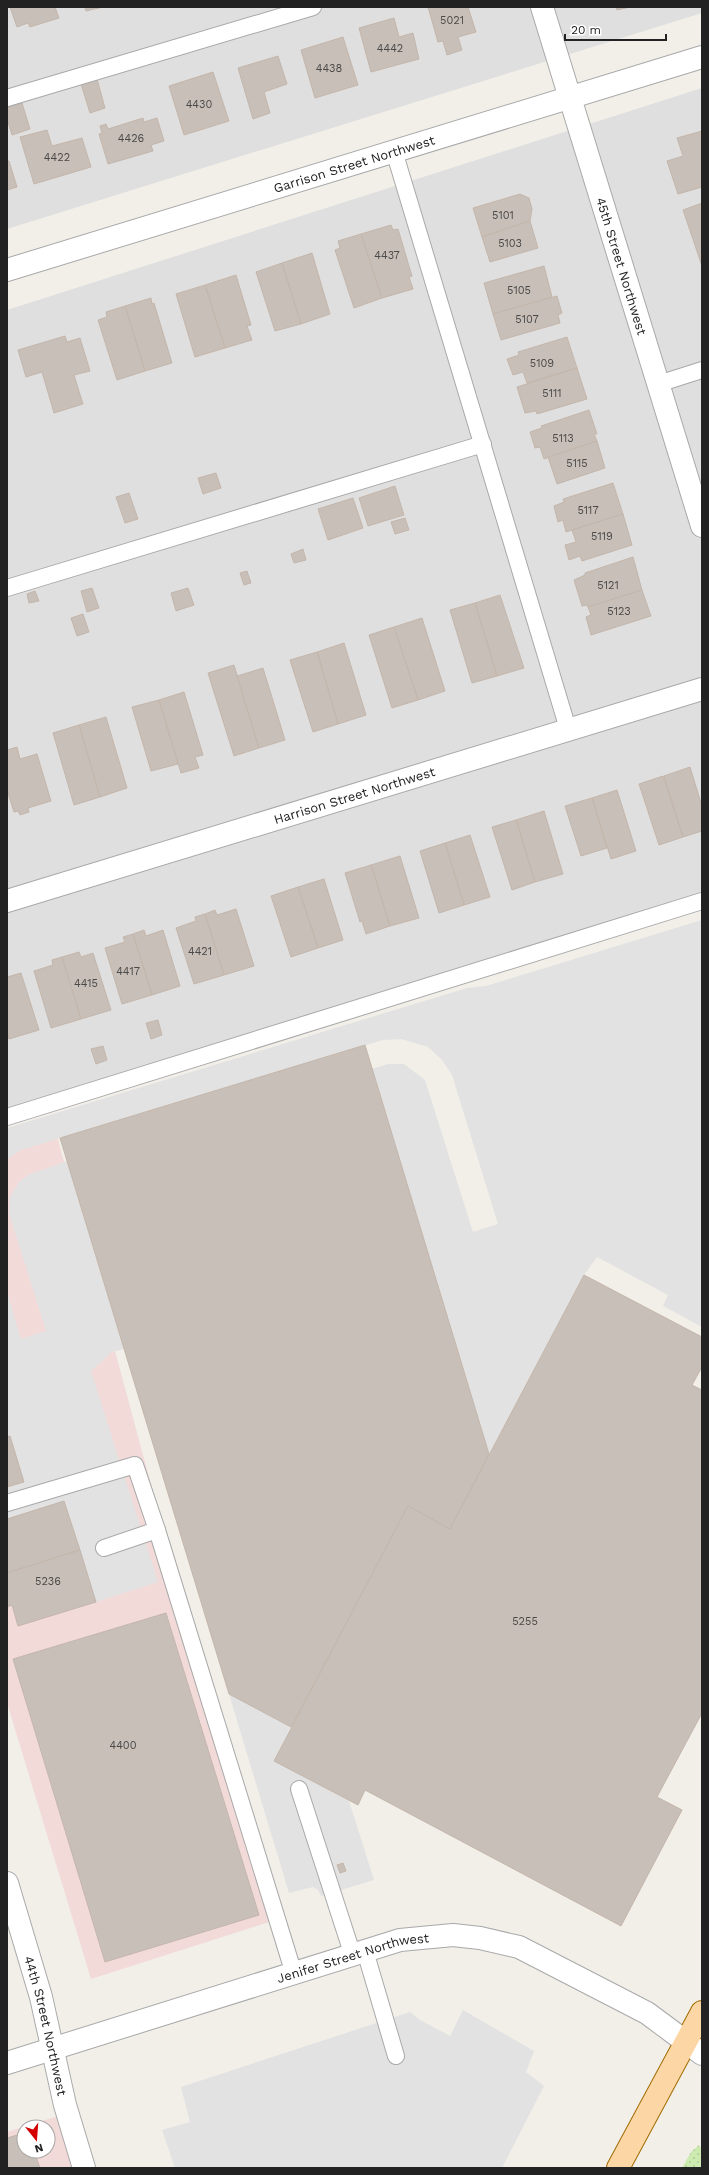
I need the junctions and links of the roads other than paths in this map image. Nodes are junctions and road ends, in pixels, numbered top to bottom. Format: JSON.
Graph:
{"nodes":[{"id":1,"x":313,"y":7,"type":"edge"},
{"id":2,"x":542,"y":7,"type":"edge"},
{"id":3,"x":702,"y":57,"type":"edge"},
{"id":4,"x":7,"y":98,"type":"edge"},
{"id":5,"x":570,"y":98,"type":"junction"},
{"id":6,"x":394,"y":151,"type":"junction"},
{"id":7,"x":7,"y":270,"type":"edge"},
{"id":8,"x":702,"y":370,"type":"edge"},
{"id":9,"x":658,"y":384,"type":"junction"},
{"id":10,"x":482,"y":444,"type":"junction"},
{"id":11,"x":702,"y":526,"type":"edge"},
{"id":12,"x":7,"y":588,"type":"edge"},
{"id":13,"x":702,"y":689,"type":"edge"},
{"id":14,"x":568,"y":729,"type":"junction"},
{"id":15,"x":7,"y":901,"type":"edge"},
{"id":16,"x":702,"y":901,"type":"edge"},
{"id":17,"x":7,"y":1117,"type":"edge"},
{"id":18,"x":7,"y":1503,"type":"edge"},
{"id":19,"x":157,"y":1530,"type":"junction"},
{"id":20,"x":104,"y":1548,"type":"dead end"},
{"id":21,"x":299,"y":1789,"type":"dead end"},
{"id":22,"x":7,"y":1883,"type":"edge"},
{"id":23,"x":359,"y":1953,"type":"junction"},
{"id":24,"x":294,"y":1974,"type":"junction"},
{"id":25,"x":702,"y":2012,"type":"edge"},
{"id":26,"x":694,"y":2048,"type":"edge"},
{"id":27,"x":52,"y":2049,"type":"junction"},
{"id":28,"x":396,"y":2056,"type":"dead end"},
{"id":29,"x":7,"y":2063,"type":"edge"},
{"id":30,"x":84,"y":2168,"type":"edge"},
{"id":31,"x":618,"y":2168,"type":"edge"}],
"edges":[{"from":1,"to":4,"type":"lane"},
{"from":2,"to":5,"type":"street","name":"45th Street Northwest"},
{"from":3,"to":5,"type":"street","name":"Garrison Street Northwest"},
{"from":5,"to":6,"type":"street","name":"Garrison Street Northwest"},
{"from":5,"to":9,"type":"street","name":"45th Street Northwest"},
{"from":6,"to":7,"type":"street","name":"Garrison Street Northwest"},
{"from":6,"to":10,"type":"lane"},
{"from":8,"to":9,"type":"lane"},
{"from":9,"to":11,"type":"street","name":"45th Street Northwest"},
{"from":10,"to":12,"type":"lane"},
{"from":10,"to":14,"type":"lane"},
{"from":13,"to":14,"type":"street","name":"Harrison Street Northwest"},
{"from":14,"to":15,"type":"street","name":"Harrison Street Northwest"},
{"from":16,"to":17,"type":"lane"},
{"from":18,"to":19,"type":"lane"},
{"from":19,"to":20,"type":"lane"},
{"from":19,"to":24,"type":"lane"},
{"from":21,"to":23,"type":"lane"},
{"from":22,"to":27,"type":"street","name":"44th Street Northwest"},
{"from":23,"to":24,"type":"street","name":"Jenifer Street Northwest"},
{"from":23,"to":26,"type":"street","name":"Jenifer Street Northwest"},
{"from":23,"to":28,"type":"lane"},
{"from":24,"to":27,"type":"street","name":"Jenifer Street Northwest"},
{"from":25,"to":26,"type":"main road"},
{"from":26,"to":31,"type":"main road"},
{"from":27,"to":29,"type":"street","name":"Jenifer Street Northwest"},
{"from":27,"to":30,"type":"street","name":"44th Street Northwest"}]}
